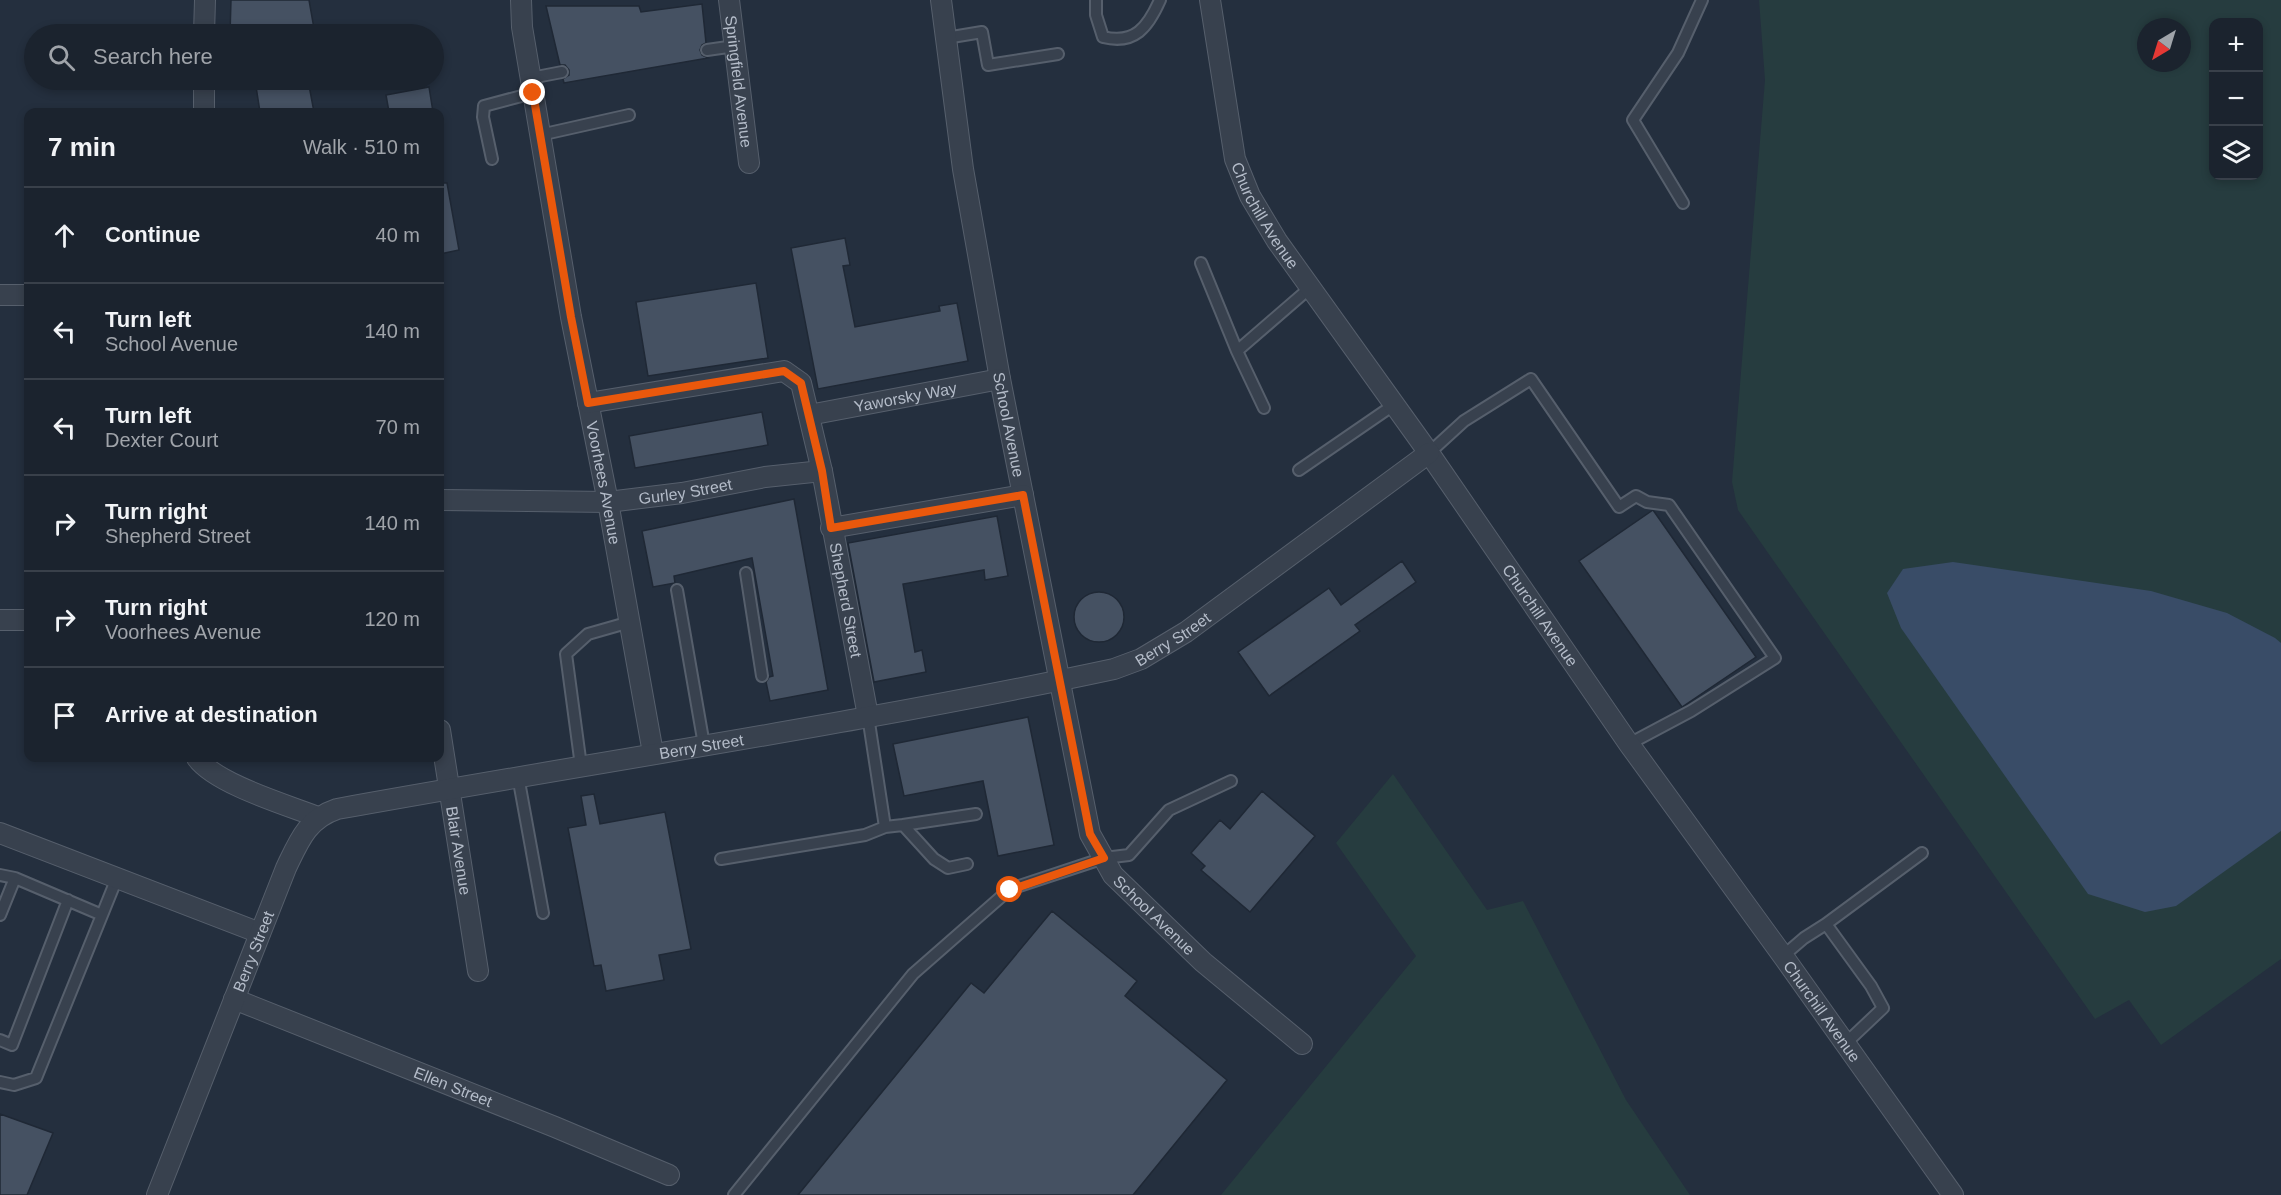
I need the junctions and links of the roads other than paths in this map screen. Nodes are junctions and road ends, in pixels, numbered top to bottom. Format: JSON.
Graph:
{"nodes":[{"id":1,"x":205,"y":0,"type":"edge"},
{"id":2,"x":520,"y":0,"type":"edge"},
{"id":3,"x":729,"y":0,"type":"edge"},
{"id":4,"x":941,"y":0,"type":"edge"},
{"id":5,"x":1096,"y":0,"type":"edge"},
{"id":6,"x":1160,"y":0,"type":"edge"},
{"id":7,"x":1210,"y":0,"type":"edge"},
{"id":8,"x":1702,"y":0,"type":"edge"},
{"id":9,"x":204,"y":24,"type":"edge"},
{"id":10,"x":946,"y":38,"type":"junction"},
{"id":11,"x":735,"y":46,"type":"junction"},
{"id":12,"x":707,"y":50,"type":"dead end"},
{"id":13,"x":1058,"y":54,"type":"dead end"},
{"id":14,"x":561,"y":72,"type":"dead end"},
{"id":15,"x":532,"y":86,"type":"junction"},
{"id":16,"x":204,"y":90,"type":"edge"},
{"id":17,"x":204,"y":108,"type":"edge"},
{"id":18,"x":628,"y":115,"type":"dead end"},
{"id":19,"x":540,"y":135,"type":"junction"},
{"id":20,"x":492,"y":159,"type":"dead end"},
{"id":21,"x":749,"y":163,"type":"dead end"},
{"id":22,"x":1683,"y":203,"type":"dead end"},
{"id":23,"x":1201,"y":263,"type":"dead end"},
{"id":24,"x":1311,"y":287,"type":"junction"},
{"id":25,"x":0,"y":295,"type":"edge"},
{"id":26,"x":24,"y":295,"type":"edge"},
{"id":27,"x":1237,"y":351,"type":"junction"},
{"id":28,"x":1000,"y":379,"type":"junction"},
{"id":29,"x":588,"y":403,"type":"junction"},
{"id":30,"x":1395,"y":404,"type":"junction"},
{"id":31,"x":1264,"y":408,"type":"dead end"},
{"id":32,"x":809,"y":415,"type":"junction"},
{"id":33,"x":1429,"y":453,"type":"junction"},
{"id":34,"x":1299,"y":470,"type":"dead end"},
{"id":35,"x":822,"y":471,"type":"junction"},
{"id":36,"x":1023,"y":495,"type":"junction"},
{"id":37,"x":444,"y":500,"type":"edge"},
{"id":38,"x":608,"y":502,"type":"junction"},
{"id":39,"x":831,"y":528,"type":"junction"},
{"id":40,"x":746,"y":573,"type":"dead end"},
{"id":41,"x":677,"y":590,"type":"dead end"},
{"id":42,"x":0,"y":620,"type":"edge"},
{"id":43,"x":24,"y":620,"type":"edge"},
{"id":44,"x":630,"y":622,"type":"junction"},
{"id":45,"x":762,"y":676,"type":"dead end"},
{"id":46,"x":1060,"y":680,"type":"junction"},
{"id":47,"x":868,"y":716,"type":"junction"},
{"id":48,"x":1629,"y":744,"type":"junction"},
{"id":49,"x":704,"y":745,"type":"junction"},
{"id":50,"x":444,"y":753,"type":"edge"},
{"id":51,"x":653,"y":753,"type":"junction"},
{"id":52,"x":200,"y":762,"type":"edge"},
{"id":53,"x":581,"y":766,"type":"junction"},
{"id":54,"x":518,"y":776,"type":"junction"},
{"id":55,"x":1231,"y":781,"type":"dead end"},
{"id":56,"x":450,"y":788,"type":"junction"},
{"id":57,"x":976,"y":814,"type":"dead end"},
{"id":58,"x":318,"y":818,"type":"junction"},
{"id":59,"x":903,"y":825,"type":"junction"},
{"id":60,"x":885,"y":827,"type":"junction"},
{"id":61,"x":0,"y":833,"type":"edge"},
{"id":62,"x":1922,"y":853,"type":"dead end"},
{"id":63,"x":1104,"y":858,"type":"junction"},
{"id":64,"x":721,"y":859,"type":"dead end"},
{"id":65,"x":967,"y":864,"type":"dead end"},
{"id":66,"x":0,"y":875,"type":"edge"},
{"id":67,"x":15,"y":878,"type":"junction"},
{"id":68,"x":117,"y":878,"type":"junction"},
{"id":69,"x":68,"y":900,"type":"junction"},
{"id":70,"x":543,"y":913,"type":"dead end"},
{"id":71,"x":0,"y":915,"type":"edge"},
{"id":72,"x":102,"y":915,"type":"junction"},
{"id":73,"x":1826,"y":924,"type":"junction"},
{"id":74,"x":260,"y":933,"type":"junction"},
{"id":75,"x":1783,"y":956,"type":"junction"},
{"id":76,"x":478,"y":971,"type":"dead end"},
{"id":77,"x":234,"y":999,"type":"junction"},
{"id":78,"x":0,"y":1040,"type":"edge"},
{"id":79,"x":1846,"y":1043,"type":"junction"},
{"id":80,"x":1302,"y":1044,"type":"dead end"},
{"id":81,"x":0,"y":1083,"type":"edge"},
{"id":82,"x":669,"y":1175,"type":"dead end"},
{"id":83,"x":158,"y":1195,"type":"edge"},
{"id":84,"x":734,"y":1195,"type":"edge"},
{"id":85,"x":1953,"y":1195,"type":"edge"}],
"edges":[{"from":1,"to":9,"type":"street"},
{"from":2,"to":15,"type":"street","name":"Voorhees Avenue"},
{"from":3,"to":11,"type":"street","name":"Springfield Avenue"},
{"from":4,"to":10,"type":"street","name":"School Avenue"},
{"from":5,"to":6,"type":"lane"},
{"from":7,"to":24,"type":"street","name":"Churchill Avenue"},
{"from":8,"to":22,"type":"lane"},
{"from":10,"to":13,"type":"lane"},
{"from":10,"to":28,"type":"street","name":"School Avenue"},
{"from":11,"to":12,"type":"lane"},
{"from":11,"to":21,"type":"street","name":"Springfield Avenue"},
{"from":14,"to":15,"type":"lane"},
{"from":15,"to":19,"type":"street","name":"Voorhees Avenue"},
{"from":15,"to":20,"type":"lane"},
{"from":16,"to":17,"type":"street"},
{"from":18,"to":19,"type":"lane"},
{"from":19,"to":29,"type":"street","name":"Voorhees Avenue"},
{"from":23,"to":27,"type":"lane"},
{"from":24,"to":27,"type":"lane"},
{"from":24,"to":30,"type":"street","name":"Churchill Avenue"},
{"from":25,"to":26,"type":"street"},
{"from":27,"to":31,"type":"lane"},
{"from":28,"to":32,"type":"street","name":"Yaworsky Way"},
{"from":28,"to":36,"type":"street","name":"School Avenue"},
{"from":29,"to":32,"type":"street","name":"Shepherd Street"},
{"from":29,"to":38,"type":"street","name":"Voorhees Avenue"},
{"from":30,"to":33,"type":"street","name":"Churchill Avenue"},
{"from":30,"to":34,"type":"lane"},
{"from":32,"to":35,"type":"street","name":"Shepherd Street"},
{"from":33,"to":46,"type":"street","name":"Berry Street"},
{"from":33,"to":48,"type":"street","name":"Churchill Avenue"},
{"from":33,"to":48,"type":"lane"},
{"from":35,"to":38,"type":"street","name":"Gurley Street"},
{"from":35,"to":39,"type":"street","name":"Shepherd Street"},
{"from":36,"to":39,"type":"street"},
{"from":36,"to":46,"type":"street","name":"School Avenue"},
{"from":37,"to":38,"type":"street","name":"Gurley Street"},
{"from":38,"to":44,"type":"street","name":"Voorhees Avenue"},
{"from":39,"to":47,"type":"street","name":"Shepherd Street"},
{"from":40,"to":45,"type":"lane"},
{"from":41,"to":49,"type":"lane"},
{"from":42,"to":43,"type":"street"},
{"from":44,"to":51,"type":"street","name":"Voorhees Avenue"},
{"from":44,"to":53,"type":"lane"},
{"from":46,"to":47,"type":"street","name":"Berry Street"},
{"from":46,"to":63,"type":"street","name":"School Avenue"},
{"from":47,"to":49,"type":"street","name":"Berry Street"},
{"from":47,"to":60,"type":"lane"},
{"from":48,"to":75,"type":"street","name":"Churchill Avenue"},
{"from":49,"to":51,"type":"street","name":"Berry Street"},
{"from":50,"to":56,"type":"street","name":"Blair Avenue"},
{"from":51,"to":53,"type":"street","name":"Berry Street"},
{"from":52,"to":58,"type":"street"},
{"from":53,"to":54,"type":"street","name":"Berry Street"},
{"from":54,"to":56,"type":"street","name":"Berry Street"},
{"from":54,"to":70,"type":"lane"},
{"from":55,"to":63,"type":"lane"},
{"from":56,"to":58,"type":"street","name":"Berry Street"},
{"from":56,"to":76,"type":"street","name":"Blair Avenue"},
{"from":57,"to":59,"type":"lane"},
{"from":58,"to":74,"type":"street","name":"Berry Street"},
{"from":59,"to":60,"type":"lane"},
{"from":59,"to":65,"type":"lane"},
{"from":60,"to":64,"type":"lane"},
{"from":61,"to":68,"type":"street"},
{"from":62,"to":73,"type":"lane"},
{"from":63,"to":80,"type":"street","name":"School Avenue"},
{"from":63,"to":84,"type":"lane"},
{"from":66,"to":67,"type":"lane"},
{"from":67,"to":69,"type":"lane"},
{"from":67,"to":71,"type":"lane"},
{"from":68,"to":72,"type":"lane"},
{"from":68,"to":74,"type":"street"},
{"from":69,"to":72,"type":"lane"},
{"from":69,"to":78,"type":"lane"},
{"from":72,"to":81,"type":"lane"},
{"from":73,"to":75,"type":"lane"},
{"from":73,"to":79,"type":"lane"},
{"from":74,"to":77,"type":"street","name":"Berry Street"},
{"from":75,"to":79,"type":"street","name":"Churchill Avenue"},
{"from":77,"to":82,"type":"street","name":"Ellen Street"},
{"from":77,"to":83,"type":"street","name":"Berry Street"},
{"from":79,"to":85,"type":"street","name":"Churchill Avenue"}]}
